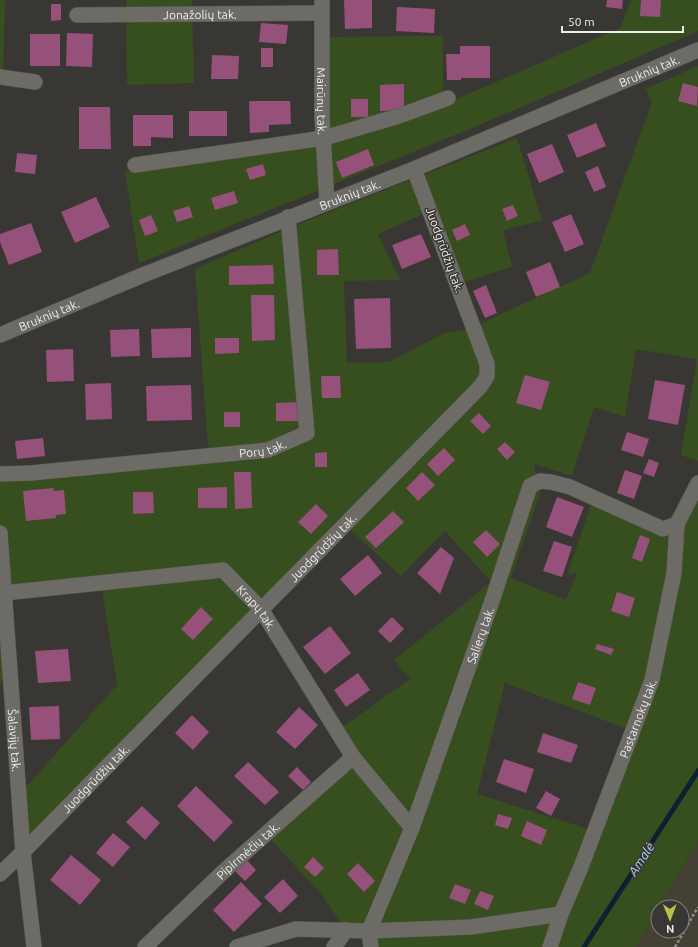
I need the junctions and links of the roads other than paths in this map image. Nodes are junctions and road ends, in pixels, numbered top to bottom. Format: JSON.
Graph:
{"nodes":[{"id":1,"x":322,"y":6,"type":"edge"},
{"id":2,"x":77,"y":15,"type":"dead end"},
{"id":3,"x":698,"y":50,"type":"edge"},
{"id":4,"x":0,"y":77,"type":"edge"},
{"id":5,"x":35,"y":82,"type":"dead end"},
{"id":6,"x":448,"y":98,"type":"dead end"},
{"id":7,"x":324,"y":138,"type":"junction"},
{"id":8,"x":136,"y":165,"type":"dead end"},
{"id":9,"x":414,"y":169,"type":"junction"},
{"id":10,"x":327,"y":202,"type":"junction"},
{"id":11,"x":288,"y":217,"type":"junction"},
{"id":12,"x":0,"y":335,"type":"edge"},
{"id":13,"x":0,"y":474,"type":"edge"},
{"id":14,"x":698,"y":484,"type":"edge"},
{"id":15,"x":677,"y":524,"type":"junction"},
{"id":16,"x":0,"y":533,"type":"edge"},
{"id":17,"x":4,"y":592,"type":"junction"},
{"id":18,"x":261,"y":609,"type":"junction"},
{"id":19,"x":353,"y":757,"type":"junction"},
{"id":20,"x":412,"y":828,"type":"junction"},
{"id":21,"x":23,"y":852,"type":"junction"},
{"id":22,"x":0,"y":874,"type":"edge"},
{"id":23,"x":561,"y":914,"type":"junction"},
{"id":24,"x":346,"y":930,"type":"junction"},
{"id":25,"x":369,"y":931,"type":"junction"},
{"id":26,"x":34,"y":947,"type":"edge"},
{"id":27,"x":145,"y":947,"type":"edge"},
{"id":28,"x":237,"y":947,"type":"edge"},
{"id":29,"x":334,"y":947,"type":"edge"},
{"id":30,"x":371,"y":947,"type":"edge"},
{"id":31,"x":550,"y":947,"type":"edge"}],
"edges":[{"from":1,"to":2,"type":"street","name":"Jonažolių tak."},
{"from":1,"to":7,"type":"street","name":"Mairūnų tak."},
{"from":3,"to":9,"type":"street","name":"Bruknių tak."},
{"from":4,"to":5,"type":"street"},
{"from":6,"to":7,"type":"street"},
{"from":7,"to":8,"type":"street"},
{"from":7,"to":10,"type":"street","name":"Mairūnų tak."},
{"from":9,"to":10,"type":"street","name":"Bruknių tak."},
{"from":9,"to":18,"type":"street","name":"Juodgrūdžių tak."},
{"from":10,"to":11,"type":"street","name":"Bruknių tak."},
{"from":11,"to":12,"type":"street","name":"Bruknių tak."},
{"from":11,"to":13,"type":"street","name":"Porų tak."},
{"from":14,"to":15,"type":"street","name":"Pastarnokų tak."},
{"from":15,"to":20,"type":"street","name":"Salierų tak."},
{"from":15,"to":23,"type":"street","name":"Pastarnokų tak."},
{"from":16,"to":17,"type":"street","name":"Šalavijų tak."},
{"from":17,"to":18,"type":"street","name":"Krapų tak."},
{"from":17,"to":21,"type":"street","name":"Šalavijų tak."},
{"from":18,"to":19,"type":"street","name":"Krapų tak."},
{"from":18,"to":21,"type":"street","name":"Juodgrūdžių tak."},
{"from":19,"to":20,"type":"street","name":"Krapų tak."},
{"from":19,"to":27,"type":"street","name":"Pipirmėčių tak."},
{"from":20,"to":25,"type":"street","name":"Salierų tak."},
{"from":21,"to":22,"type":"street","name":"Juodgrūdžių tak."},
{"from":21,"to":26,"type":"street","name":"Šalavijų tak."},
{"from":23,"to":25,"type":"street"},
{"from":23,"to":31,"type":"street","name":"Pastarnokų tak."},
{"from":24,"to":25,"type":"street"},
{"from":24,"to":28,"type":"street"},
{"from":24,"to":29,"type":"street"},
{"from":25,"to":30,"type":"street"}]}
